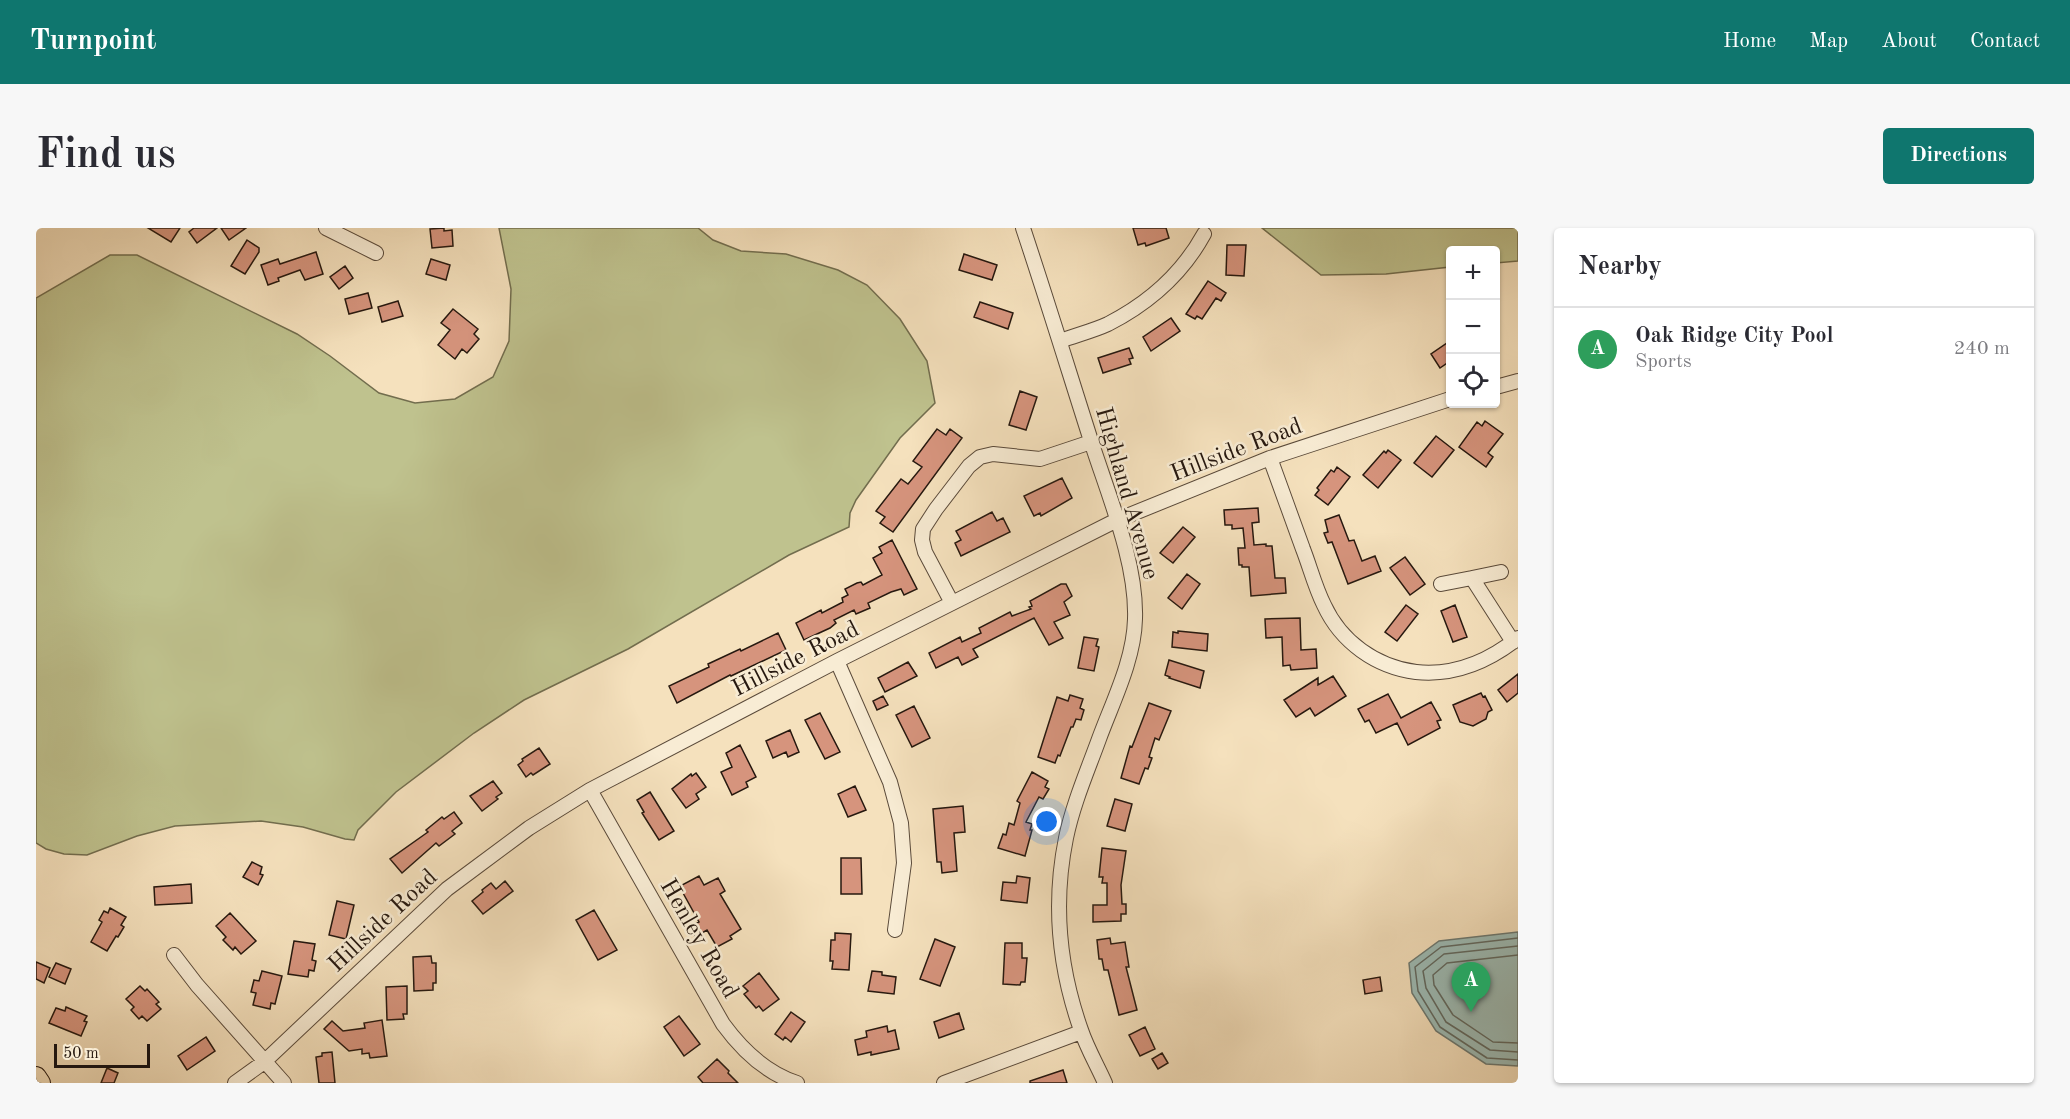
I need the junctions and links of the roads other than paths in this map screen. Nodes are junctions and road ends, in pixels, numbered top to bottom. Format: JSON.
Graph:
{"nodes":[{"id":1,"x":326,"y":228,"type":"edge"},
{"id":2,"x":1023,"y":228,"type":"edge"},
{"id":3,"x":1204,"y":234,"type":"dead end"},
{"id":4,"x":376,"y":253,"type":"dead end"},
{"id":5,"x":1060,"y":341,"type":"junction"},
{"id":6,"x":1518,"y":381,"type":"edge"},
{"id":7,"x":1500,"y":386,"type":"edge"},
{"id":8,"x":1446,"y":400,"type":"edge"},
{"id":9,"x":1091,"y":442,"type":"junction"},
{"id":10,"x":1270,"y":458,"type":"junction"},
{"id":11,"x":1117,"y":520,"type":"junction"},
{"id":12,"x":1501,"y":572,"type":"dead end"},
{"id":13,"x":1472,"y":578,"type":"junction"},
{"id":14,"x":1441,"y":584,"type":"dead end"},
{"id":15,"x":952,"y":603,"type":"junction"},
{"id":16,"x":1516,"y":640,"type":"edge"},
{"id":17,"x":837,"y":662,"type":"junction"},
{"id":18,"x":590,"y":790,"type":"junction"},
{"id":19,"x":895,"y":930,"type":"dead end"},
{"id":20,"x":174,"y":955,"type":"dead end"},
{"id":21,"x":1081,"y":1032,"type":"junction"},
{"id":22,"x":264,"y":1062,"type":"junction"},
{"id":23,"x":36,"y":1077,"type":"edge"},
{"id":24,"x":788,"y":1081,"type":"edge"},
{"id":25,"x":40,"y":1083,"type":"edge"},
{"id":26,"x":235,"y":1083,"type":"edge"},
{"id":27,"x":284,"y":1083,"type":"edge"},
{"id":28,"x":944,"y":1083,"type":"edge"},
{"id":29,"x":1105,"y":1083,"type":"edge"}],
"edges":[{"from":1,"to":4,"type":"street"},
{"from":2,"to":5,"type":"street","name":"Highland Avenue"},
{"from":3,"to":5,"type":"street"},
{"from":5,"to":9,"type":"street","name":"Highland Avenue"},
{"from":6,"to":7,"type":"street"},
{"from":8,"to":10,"type":"street","name":"Hillside Road"},
{"from":9,"to":11,"type":"street","name":"Highland Avenue"},
{"from":9,"to":15,"type":"street"},
{"from":10,"to":11,"type":"street","name":"Hillside Road"},
{"from":10,"to":16,"type":"street"},
{"from":11,"to":15,"type":"street","name":"Hillside Road"},
{"from":11,"to":21,"type":"street","name":"Highland Avenue"},
{"from":12,"to":13,"type":"street"},
{"from":13,"to":14,"type":"street"},
{"from":13,"to":16,"type":"street"},
{"from":15,"to":17,"type":"street","name":"Hillside Road"},
{"from":17,"to":18,"type":"street","name":"Hillside Road"},
{"from":17,"to":19,"type":"street"},
{"from":18,"to":22,"type":"street","name":"Hillside Road"},
{"from":18,"to":24,"type":"street","name":"Henley Road"},
{"from":20,"to":22,"type":"street"},
{"from":21,"to":28,"type":"street"},
{"from":21,"to":29,"type":"street","name":"Highland Avenue"},
{"from":22,"to":26,"type":"street","name":"Hillside Road"},
{"from":22,"to":27,"type":"street"},
{"from":23,"to":25,"type":"highway"}]}
